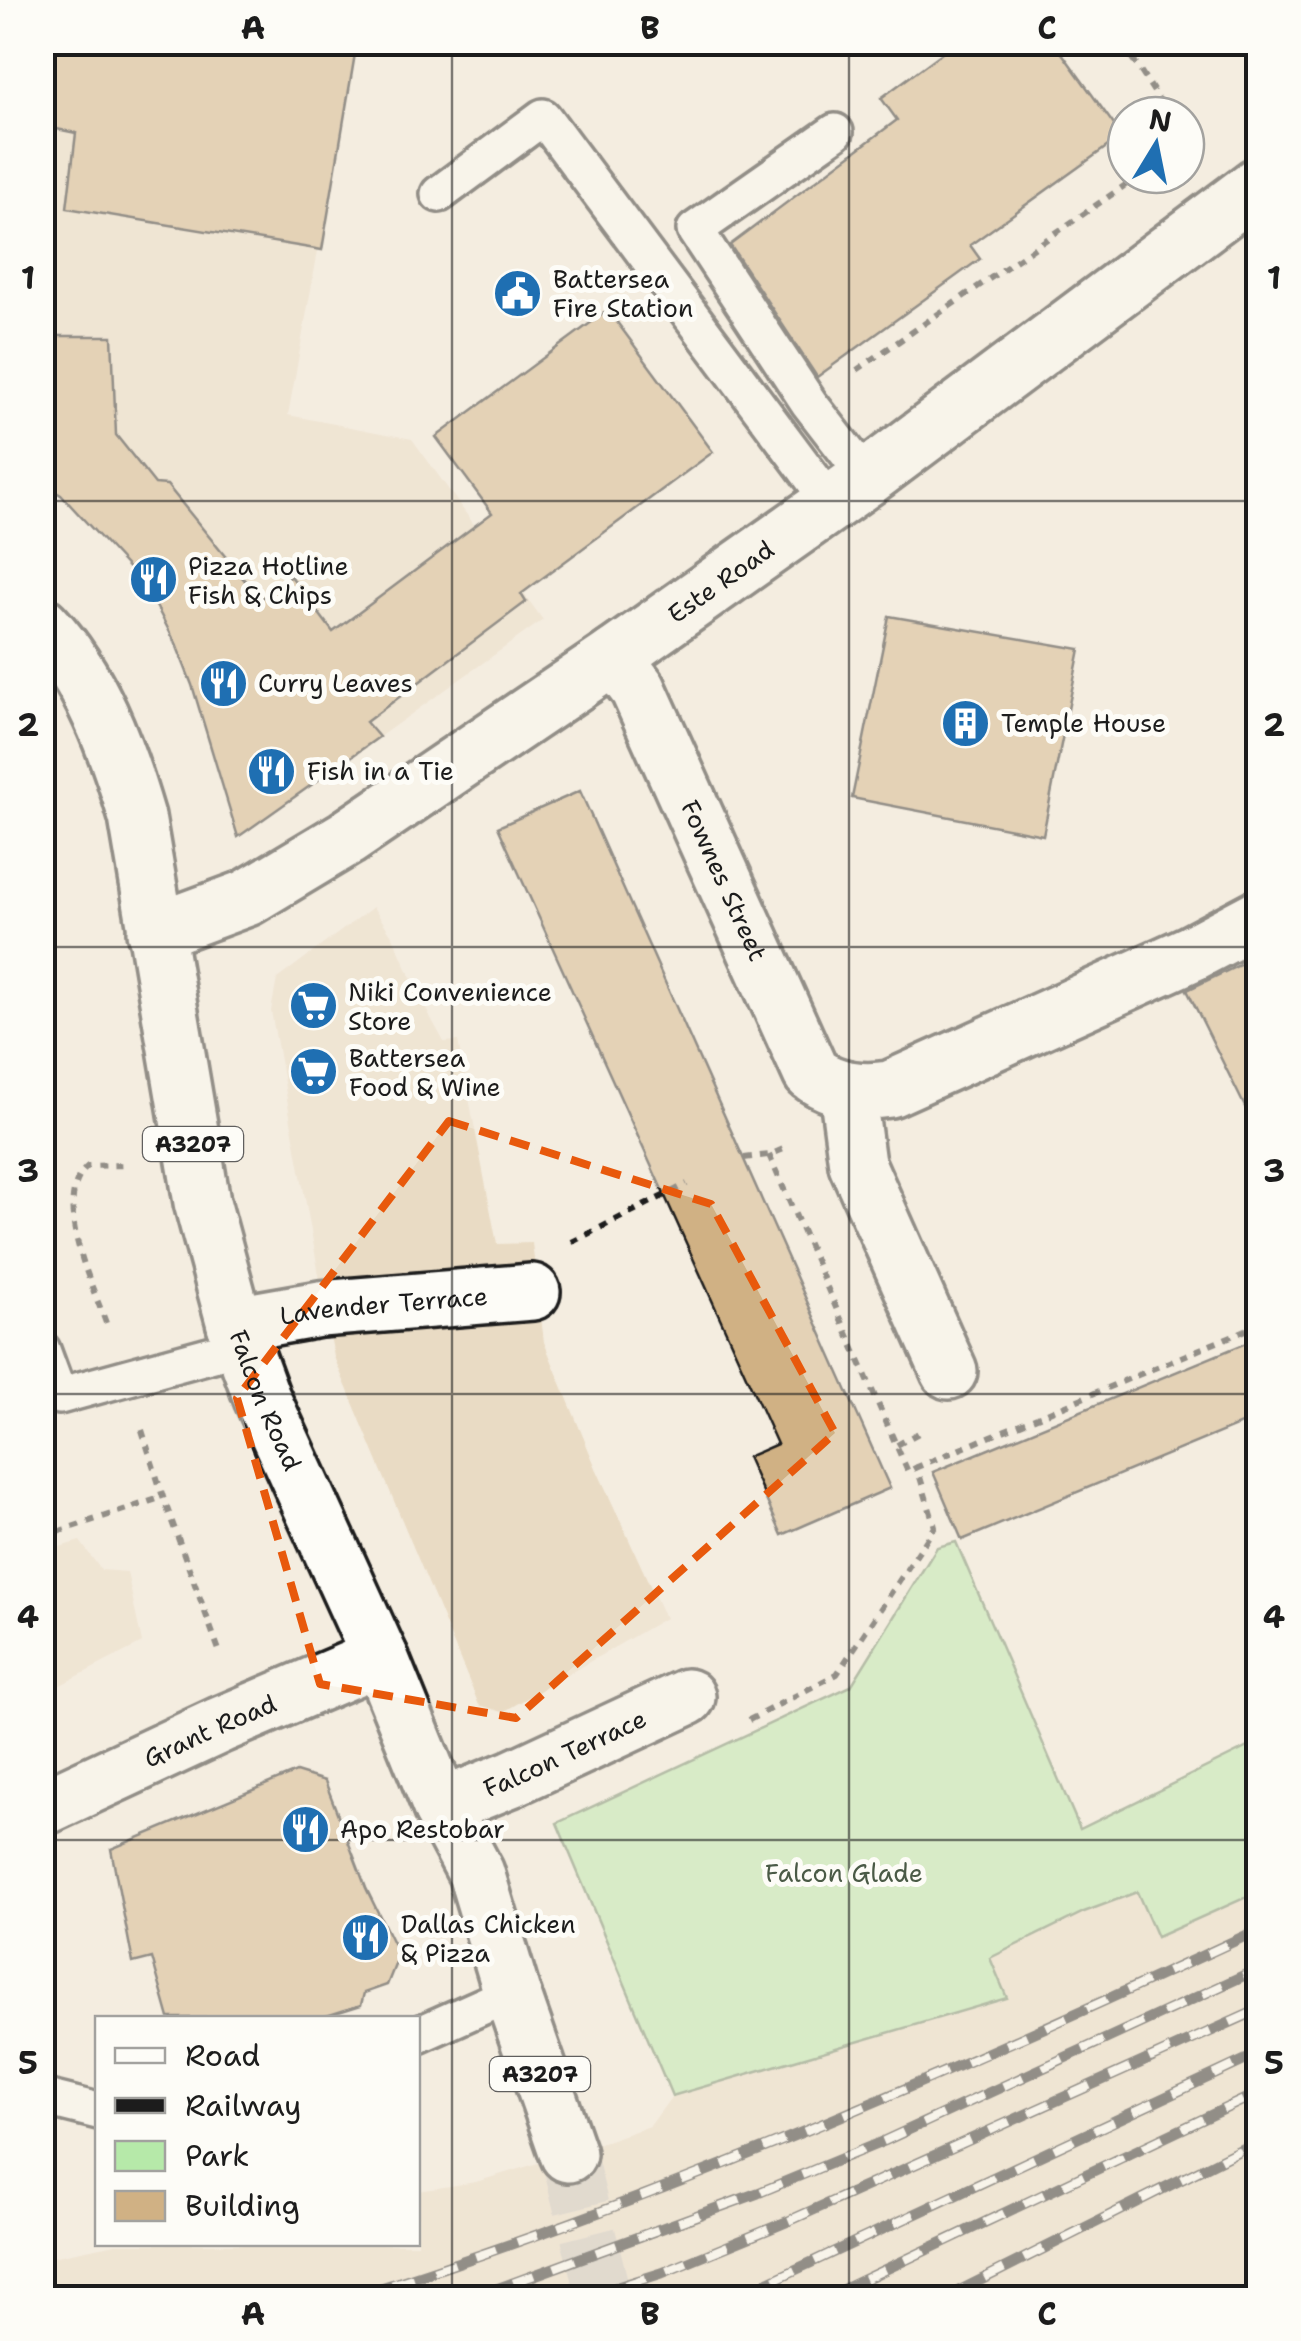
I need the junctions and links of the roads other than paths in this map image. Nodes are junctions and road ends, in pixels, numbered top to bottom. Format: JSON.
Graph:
{"nodes":[{"id":1,"x":835,"y":132,"type":"dead end"},
{"id":2,"x":1258,"y":186,"type":"edge"},
{"id":3,"x":439,"y":194,"type":"dead end"},
{"id":4,"x":849,"y":490,"type":"junction"},
{"id":5,"x":42,"y":625,"type":"edge"},
{"id":6,"x":614,"y":657,"type":"junction"},
{"id":7,"x":1258,"y":918,"type":"edge"},
{"id":8,"x":155,"y":932,"type":"junction"},
{"id":9,"x":848,"y":1089,"type":"junction"},
{"id":10,"x":532,"y":1292,"type":"road end"},
{"id":11,"x":239,"y":1335,"type":"junction"},
{"id":12,"x":42,"y":1350,"type":"edge"},
{"id":13,"x":949,"y":1370,"type":"dead end"},
{"id":14,"x":380,"y":1657,"type":"junction"},
{"id":15,"x":686,"y":1697,"type":"road end"},
{"id":16,"x":441,"y":1806,"type":"junction"},
{"id":17,"x":42,"y":1808,"type":"edge"},
{"id":18,"x":512,"y":1993,"type":"junction"},
{"id":19,"x":420,"y":2034,"type":"edge"},
{"id":20,"x":42,"y":2097,"type":"edge"},
{"id":21,"x":95,"y":2110,"type":"edge"},
{"id":22,"x":568,"y":2154,"type":"tunnel mouth"}],
"edges":[{"from":1,"to":4,"type":"lane"},
{"from":2,"to":4,"type":"street","name":"Este Road"},
{"from":3,"to":4,"type":"lane"},
{"from":4,"to":6,"type":"street","name":"Este Road"},
{"from":5,"to":8,"type":"street","name":"Falcon Road","number":"A3207"},
{"from":6,"to":8,"type":"street","name":"Este Road"},
{"from":6,"to":9,"type":"street","name":"Fownes Street"},
{"from":7,"to":9,"type":"street"},
{"from":8,"to":11,"type":"street","name":"Falcon Road","number":"A3207"},
{"from":9,"to":13,"type":"street"},
{"from":10,"to":11,"type":"street","name":"Lavender Terrace"},
{"from":11,"to":12,"type":"lane"},
{"from":11,"to":14,"type":"street","name":"Falcon Road","number":"A3207"},
{"from":14,"to":16,"type":"street","name":"Falcon Road","number":"A3207"},
{"from":14,"to":17,"type":"street","name":"Grant Road"},
{"from":15,"to":16,"type":"street","name":"Falcon Terrace"},
{"from":16,"to":18,"type":"street","name":"Falcon Road","number":"A3207"},
{"from":18,"to":19,"type":"lane"},
{"from":18,"to":22,"type":"street","name":"Falcon Road","number":"A3207"},
{"from":20,"to":21,"type":"lane"}]}
